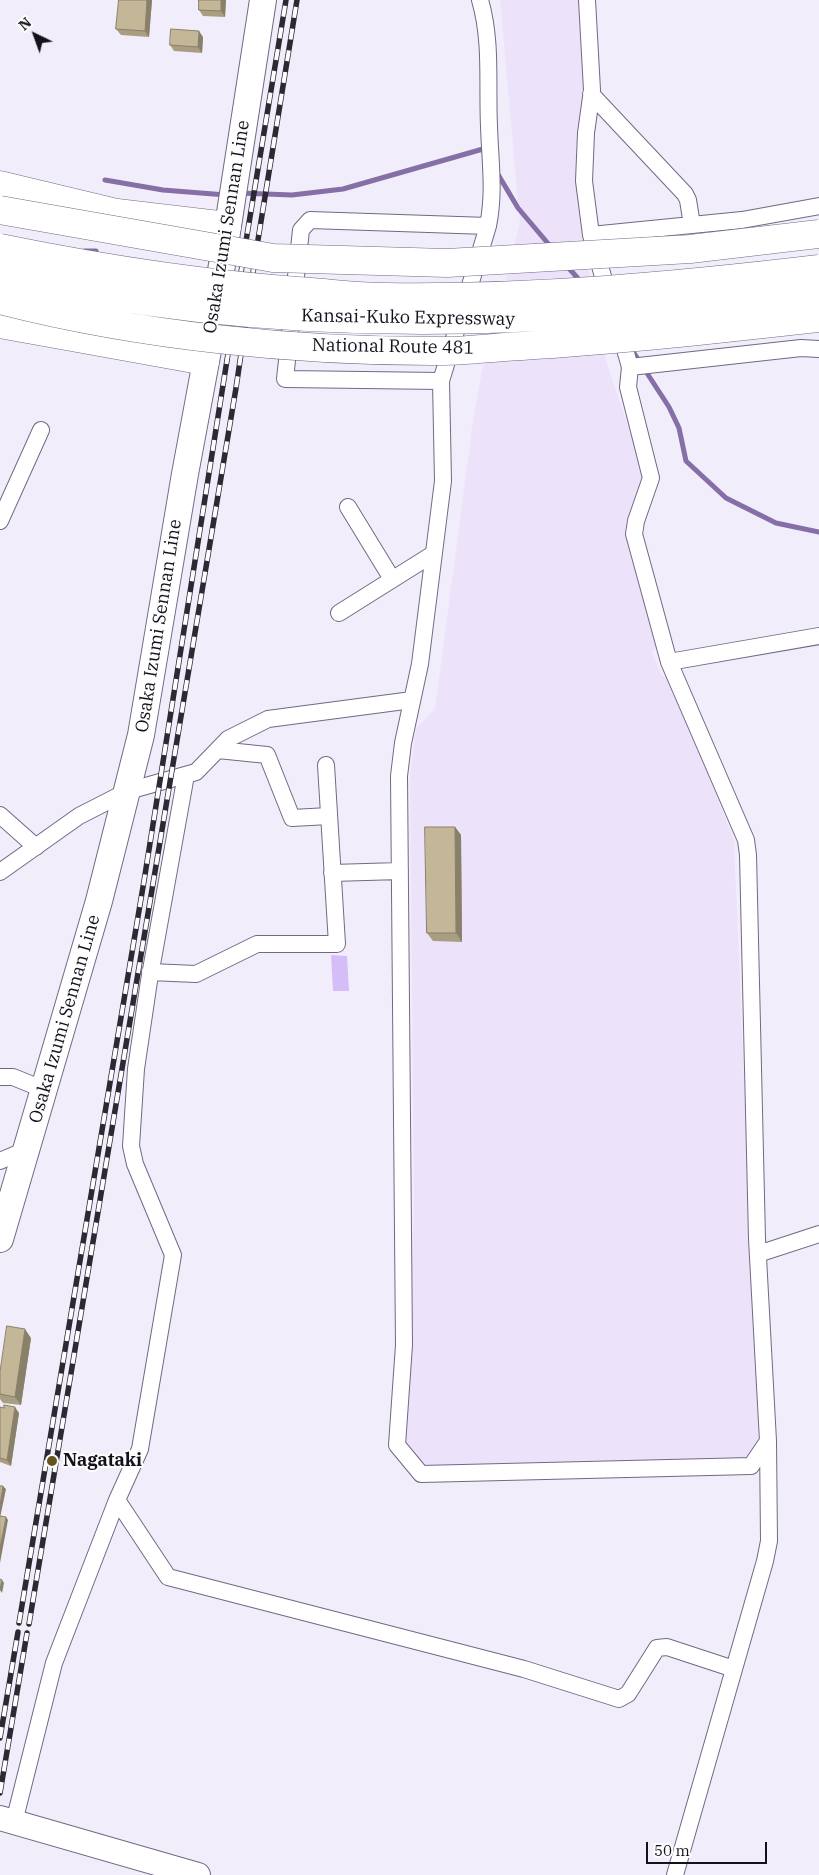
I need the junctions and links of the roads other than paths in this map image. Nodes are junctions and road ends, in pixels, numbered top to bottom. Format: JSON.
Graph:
{"nodes":[{"id":1,"x":263,"y":0,"type":"edge"},
{"id":2,"x":480,"y":0,"type":"edge"},
{"id":3,"x":587,"y":0,"type":"edge"},
{"id":4,"x":591,"y":94,"type":"junction"},
{"id":5,"x":0,"y":184,"type":"edge"},
{"id":6,"x":231,"y":204,"type":"junction"},
{"id":7,"x":817,"y":206,"type":"edge"},
{"id":8,"x":0,"y":210,"type":"edge"},
{"id":9,"x":692,"y":225,"type":"junction"},
{"id":10,"x":488,"y":226,"type":"junction"},
{"id":11,"x":819,"y":234,"type":"edge"},
{"id":12,"x":591,"y":235,"type":"junction"},
{"id":13,"x":819,"y":242,"type":"edge"},
{"id":14,"x":0,"y":248,"type":"edge"},
{"id":15,"x":819,"y":269,"type":"edge"},
{"id":16,"x":0,"y":272,"type":"edge"},
{"id":17,"x":819,"y":294,"type":"edge"},
{"id":18,"x":0,"y":300,"type":"edge"},
{"id":19,"x":819,"y":318,"type":"edge"},
{"id":20,"x":0,"y":324,"type":"edge"},
{"id":21,"x":819,"y":349,"type":"edge"},
{"id":22,"x":205,"y":361,"type":"junction"},
{"id":23,"x":630,"y":367,"type":"junction"},
{"id":24,"x":441,"y":381,"type":"junction"},
{"id":25,"x":41,"y":430,"type":"dead end"},
{"id":26,"x":348,"y":507,"type":"dead end"},
{"id":27,"x":2,"y":512,"type":"edge"},
{"id":28,"x":433,"y":554,"type":"junction"},
{"id":29,"x":392,"y":579,"type":"junction"},
{"id":30,"x":339,"y":612,"type":"dead end"},
{"id":31,"x":819,"y":636,"type":"edge"},
{"id":32,"x":669,"y":662,"type":"junction"},
{"id":33,"x":412,"y":700,"type":"junction"},
{"id":34,"x":218,"y":750,"type":"junction"},
{"id":35,"x":326,"y":765,"type":"dead end"},
{"id":36,"x":186,"y":774,"type":"junction"},
{"id":37,"x":128,"y":791,"type":"junction"},
{"id":38,"x":0,"y":815,"type":"edge"},
{"id":39,"x":329,"y":816,"type":"junction"},
{"id":40,"x":36,"y":847,"type":"junction"},
{"id":41,"x":400,"y":871,"type":"junction"},
{"id":42,"x":0,"y":872,"type":"edge"},
{"id":43,"x":332,"y":873,"type":"junction"},
{"id":44,"x":150,"y":972,"type":"junction"},
{"id":45,"x":0,"y":1077,"type":"edge"},
{"id":46,"x":45,"y":1090,"type":"junction"},
{"id":47,"x":28,"y":1149,"type":"junction"},
{"id":48,"x":0,"y":1161,"type":"edge"},
{"id":49,"x":819,"y":1234,"type":"edge"},
{"id":50,"x":0,"y":1236,"type":"edge"},
{"id":51,"x":758,"y":1254,"type":"junction"},
{"id":52,"x":768,"y":1441,"type":"junction"},
{"id":53,"x":117,"y":1500,"type":"junction"},
{"id":54,"x":734,"y":1669,"type":"junction"},
{"id":55,"x":7,"y":1820,"type":"edge"},
{"id":56,"x":198,"y":1875,"type":"edge"},
{"id":57,"x":674,"y":1875,"type":"edge"}],
"edges":[{"from":1,"to":6,"type":"main road","name":"Osaka Izumi Sennan Line"},
{"from":2,"to":10,"type":"street"},
{"from":3,"to":4,"type":"street"},
{"from":4,"to":9,"type":"street"},
{"from":4,"to":12,"type":"street"},
{"from":5,"to":6,"type":"highway"},
{"from":6,"to":22,"type":"main road","name":"Osaka Izumi Sennan Line"},
{"from":7,"to":9,"type":"street"},
{"from":7,"to":13,"type":"street"},
{"from":8,"to":11,"type":"highway","bridge":true},
{"from":9,"to":12,"type":"street"},
{"from":10,"to":24,"type":"street"},
{"from":10,"to":24,"type":"street"},
{"from":12,"to":23,"type":"street"},
{"from":14,"to":15,"type":"highway","name":"Kansai-Kuko Expressway","bridge":true},
{"from":16,"to":17,"type":"highway","name":"Kansai-Kuko Expressway","bridge":true},
{"from":18,"to":19,"type":"highway","name":"National Route 481","bridge":true},
{"from":20,"to":22,"type":"highway"},
{"from":21,"to":23,"type":"street"},
{"from":22,"to":37,"type":"main road","name":"Osaka Izumi Sennan Line"},
{"from":23,"to":32,"type":"street"},
{"from":24,"to":28,"type":"street"},
{"from":25,"to":27,"type":"street"},
{"from":26,"to":29,"type":"street"},
{"from":28,"to":29,"type":"street"},
{"from":28,"to":33,"type":"street"},
{"from":29,"to":30,"type":"street"},
{"from":31,"to":32,"type":"street"},
{"from":32,"to":51,"type":"street"},
{"from":33,"to":34,"type":"street"},
{"from":33,"to":41,"type":"street"},
{"from":34,"to":36,"type":"street"},
{"from":34,"to":39,"type":"street"},
{"from":35,"to":39,"type":"street"},
{"from":36,"to":37,"type":"street"},
{"from":36,"to":44,"type":"street"},
{"from":37,"to":40,"type":"street"},
{"from":37,"to":46,"type":"main road","name":"Osaka Izumi Sennan Line"},
{"from":38,"to":40,"type":"street"},
{"from":39,"to":43,"type":"street"},
{"from":40,"to":42,"type":"street"},
{"from":41,"to":43,"type":"street"},
{"from":41,"to":52,"type":"street"},
{"from":43,"to":44,"type":"street"},
{"from":44,"to":53,"type":"street"},
{"from":45,"to":46,"type":"street"},
{"from":46,"to":47,"type":"main road","name":"Osaka Izumi Sennan Line"},
{"from":47,"to":48,"type":"street"},
{"from":47,"to":50,"type":"main road","name":"Osaka Izumi Sennan Line"},
{"from":49,"to":51,"type":"street"},
{"from":51,"to":52,"type":"street"},
{"from":52,"to":54,"type":"street"},
{"from":53,"to":54,"type":"street"},
{"from":53,"to":55,"type":"street"},
{"from":54,"to":57,"type":"street"},
{"from":55,"to":56,"type":"main road"}]}
